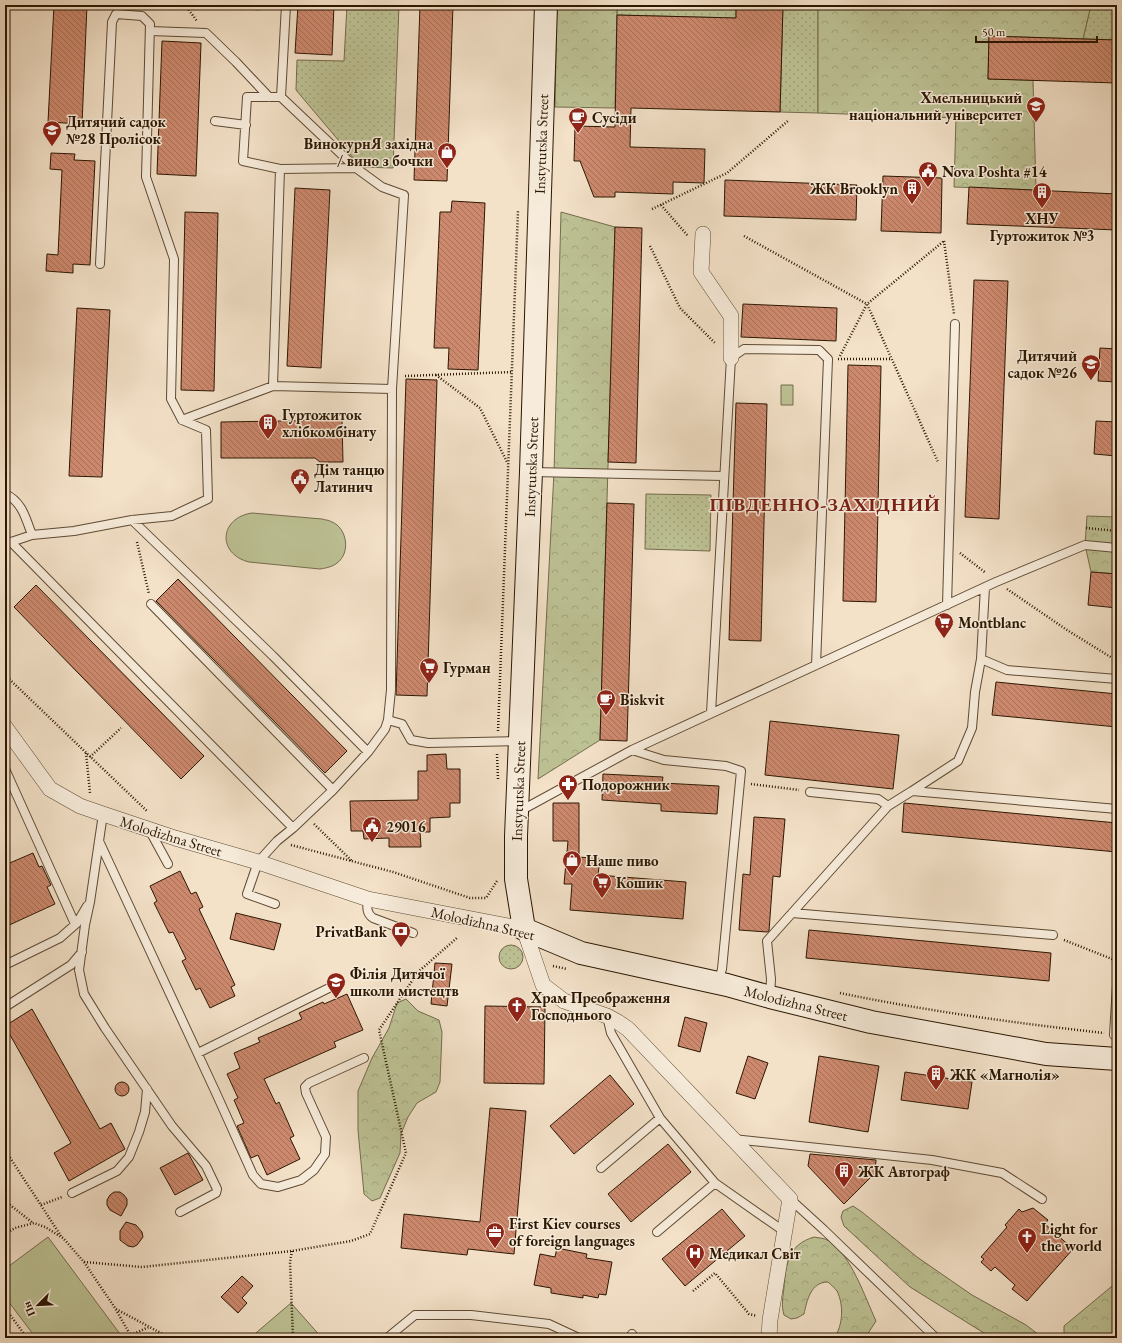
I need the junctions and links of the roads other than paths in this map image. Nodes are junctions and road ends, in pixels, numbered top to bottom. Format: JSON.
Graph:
{"nodes":[{"id":1,"x":286,"y":5,"type":"edge"},
{"id":2,"x":546,"y":5,"type":"edge"},
{"id":3,"x":150,"y":31,"type":"junction"},
{"id":4,"x":269,"y":97,"type":"junction"},
{"id":5,"x":281,"y":97,"type":"junction"},
{"id":6,"x":215,"y":121,"type":"dead end"},
{"id":7,"x":246,"y":125,"type":"junction"},
{"id":8,"x":280,"y":168,"type":"junction"},
{"id":9,"x":356,"y":168,"type":"junction"},
{"id":10,"x":703,"y":234,"type":"dead end"},
{"id":11,"x":100,"y":264,"type":"dead end"},
{"id":12,"x":955,"y":324,"type":"road end"},
{"id":13,"x":731,"y":358,"type":"junction"},
{"id":14,"x":273,"y":386,"type":"junction"},
{"id":15,"x":392,"y":389,"type":"junction"},
{"id":16,"x":182,"y":420,"type":"junction"},
{"id":17,"x":531,"y":472,"type":"junction"},
{"id":18,"x":724,"y":476,"type":"junction"},
{"id":19,"x":5,"y":494,"type":"edge"},
{"id":20,"x":132,"y":520,"type":"junction"},
{"id":21,"x":32,"y":535,"type":"junction"},
{"id":22,"x":8,"y":544,"type":"edge"},
{"id":23,"x":1117,"y":548,"type":"edge"},
{"id":24,"x":985,"y":587,"type":"junction"},
{"id":25,"x":151,"y":604,"type":"road end"},
{"id":26,"x":947,"y":605,"type":"junction"},
{"id":27,"x":981,"y":659,"type":"junction"},
{"id":28,"x":816,"y":665,"type":"junction"},
{"id":29,"x":1117,"y":679,"type":"edge"},
{"id":30,"x":711,"y":714,"type":"junction"},
{"id":31,"x":388,"y":720,"type":"junction"},
{"id":32,"x":5,"y":727,"type":"edge"},
{"id":33,"x":519,"y":741,"type":"junction"},
{"id":34,"x":632,"y":750,"type":"junction"},
{"id":35,"x":368,"y":752,"type":"junction"},
{"id":36,"x":5,"y":769,"type":"edge"},
{"id":37,"x":333,"y":790,"type":"junction"},
{"id":38,"x":912,"y":791,"type":"junction"},
{"id":39,"x":810,"y":792,"type":"road end"},
{"id":40,"x":888,"y":806,"type":"junction"},
{"id":41,"x":1117,"y":808,"type":"edge"},
{"id":42,"x":97,"y":812,"type":"junction"},
{"id":43,"x":517,"y":812,"type":"junction"},
{"id":44,"x":151,"y":823,"type":"junction"},
{"id":45,"x":293,"y":828,"type":"junction"},
{"id":46,"x":99,"y":842,"type":"junction"},
{"id":47,"x":258,"y":862,"type":"junction"},
{"id":48,"x":168,"y":864,"type":"dead end"},
{"id":49,"x":368,"y":899,"type":"junction"},
{"id":50,"x":90,"y":902,"type":"junction"},
{"id":51,"x":276,"y":904,"type":"dead end"},
{"id":52,"x":792,"y":913,"type":"junction"},
{"id":53,"x":75,"y":924,"type":"junction"},
{"id":54,"x":524,"y":929,"type":"junction"},
{"id":55,"x":413,"y":933,"type":"dead end"},
{"id":56,"x":1052,"y":935,"type":"road end"},
{"id":57,"x":82,"y":951,"type":"junction"},
{"id":58,"x":5,"y":964,"type":"edge"},
{"id":59,"x":717,"y":984,"type":"junction"},
{"id":60,"x":335,"y":985,"type":"dead end"},
{"id":61,"x":1117,"y":985,"type":"edge"},
{"id":62,"x":770,"y":997,"type":"junction"},
{"id":63,"x":5,"y":1007,"type":"edge"},
{"id":64,"x":607,"y":1016,"type":"junction"},
{"id":65,"x":1114,"y":1034,"type":"road end"},
{"id":66,"x":198,"y":1053,"type":"junction"},
{"id":67,"x":364,"y":1058,"type":"dead end"},
{"id":68,"x":1117,"y":1059,"type":"edge"},
{"id":69,"x":147,"y":1089,"type":"junction"},
{"id":70,"x":660,"y":1118,"type":"junction"},
{"id":71,"x":732,"y":1139,"type":"junction"},
{"id":72,"x":601,"y":1168,"type":"dead end"},
{"id":73,"x":715,"y":1183,"type":"junction"},
{"id":74,"x":72,"y":1194,"type":"road end"},
{"id":75,"x":790,"y":1199,"type":"junction"},
{"id":76,"x":1042,"y":1199,"type":"dead end"},
{"id":77,"x":180,"y":1212,"type":"dead end"},
{"id":78,"x":657,"y":1232,"type":"dead end"},
{"id":79,"x":785,"y":1232,"type":"junction"},
{"id":80,"x":768,"y":1331,"type":"edge"},
{"id":81,"x":387,"y":1338,"type":"edge"},
{"id":82,"x":579,"y":1338,"type":"edge"},
{"id":83,"x":936,"y":1338,"type":"edge"}],
"edges":[{"from":1,"to":5,"type":"lane"},
{"from":2,"to":17,"type":"street","name":"Instytutska Street"},
{"from":3,"to":4,"type":"lane"},
{"from":3,"to":11,"type":"lane"},
{"from":3,"to":16,"type":"lane"},
{"from":4,"to":5,"type":"lane"},
{"from":4,"to":7,"type":"lane"},
{"from":5,"to":9,"type":"lane"},
{"from":6,"to":7,"type":"lane"},
{"from":7,"to":8,"type":"lane"},
{"from":8,"to":9,"type":"lane"},
{"from":8,"to":14,"type":"lane"},
{"from":9,"to":15,"type":"lane"},
{"from":10,"to":13,"type":"street"},
{"from":12,"to":26,"type":"lane"},
{"from":13,"to":18,"type":"lane"},
{"from":13,"to":28,"type":"lane"},
{"from":14,"to":15,"type":"lane"},
{"from":14,"to":16,"type":"lane"},
{"from":15,"to":31,"type":"lane"},
{"from":16,"to":20,"type":"lane"},
{"from":17,"to":18,"type":"lane"},
{"from":17,"to":33,"type":"street","name":"Instytutska Street"},
{"from":18,"to":30,"type":"lane"},
{"from":19,"to":21,"type":"lane"},
{"from":20,"to":21,"type":"lane"},
{"from":20,"to":35,"type":"lane"},
{"from":21,"to":22,"type":"lane"},
{"from":22,"to":45,"type":"lane"},
{"from":23,"to":24,"type":"lane"},
{"from":24,"to":26,"type":"lane"},
{"from":24,"to":27,"type":"lane"},
{"from":25,"to":37,"type":"lane"},
{"from":26,"to":28,"type":"lane"},
{"from":27,"to":29,"type":"lane"},
{"from":27,"to":38,"type":"lane"},
{"from":28,"to":30,"type":"lane"},
{"from":30,"to":34,"type":"lane"},
{"from":31,"to":33,"type":"lane"},
{"from":31,"to":35,"type":"lane"},
{"from":32,"to":42,"type":"street","name":"Molodizhna Street"},
{"from":33,"to":43,"type":"street","name":"Instytutska Street"},
{"from":34,"to":43,"type":"lane"},
{"from":34,"to":59,"type":"lane"},
{"from":35,"to":37,"type":"lane"},
{"from":36,"to":53,"type":"lane"},
{"from":37,"to":45,"type":"lane"},
{"from":38,"to":40,"type":"lane"},
{"from":38,"to":41,"type":"lane"},
{"from":39,"to":40,"type":"lane"},
{"from":40,"to":52,"type":"lane"},
{"from":42,"to":44,"type":"street","name":"Molodizhna Street"},
{"from":42,"to":46,"type":"lane"},
{"from":43,"to":54,"type":"street","name":"Instytutska Street"},
{"from":44,"to":47,"type":"street","name":"Molodizhna Street"},
{"from":44,"to":48,"type":"lane"},
{"from":45,"to":47,"type":"lane"},
{"from":46,"to":50,"type":"lane"},
{"from":46,"to":66,"type":"lane"},
{"from":47,"to":49,"type":"street","name":"Molodizhna Street"},
{"from":47,"to":51,"type":"lane"},
{"from":49,"to":54,"type":"street","name":"Molodizhna Street"},
{"from":49,"to":55,"type":"lane"},
{"from":50,"to":53,"type":"lane"},
{"from":50,"to":57,"type":"lane"},
{"from":52,"to":56,"type":"lane"},
{"from":52,"to":62,"type":"lane"},
{"from":53,"to":58,"type":"lane"},
{"from":54,"to":59,"type":"street","name":"Molodizhna Street"},
{"from":54,"to":64,"type":"street"},
{"from":57,"to":63,"type":"lane"},
{"from":57,"to":69,"type":"lane"},
{"from":59,"to":62,"type":"street","name":"Molodizhna Street"},
{"from":60,"to":66,"type":"lane"},
{"from":61,"to":65,"type":"lane"},
{"from":62,"to":68,"type":"street","name":"Molodizhna Street"},
{"from":64,"to":70,"type":"lane"},
{"from":64,"to":71,"type":"street"},
{"from":66,"to":67,"type":"lane"},
{"from":69,"to":74,"type":"lane"},
{"from":69,"to":77,"type":"lane"},
{"from":70,"to":72,"type":"lane"},
{"from":70,"to":73,"type":"lane"},
{"from":71,"to":75,"type":"street"},
{"from":71,"to":76,"type":"lane"},
{"from":73,"to":78,"type":"lane"},
{"from":73,"to":79,"type":"lane"},
{"from":75,"to":79,"type":"street"},
{"from":75,"to":83,"type":"lane"},
{"from":79,"to":80,"type":"street"},
{"from":81,"to":82,"type":"lane"}]}
